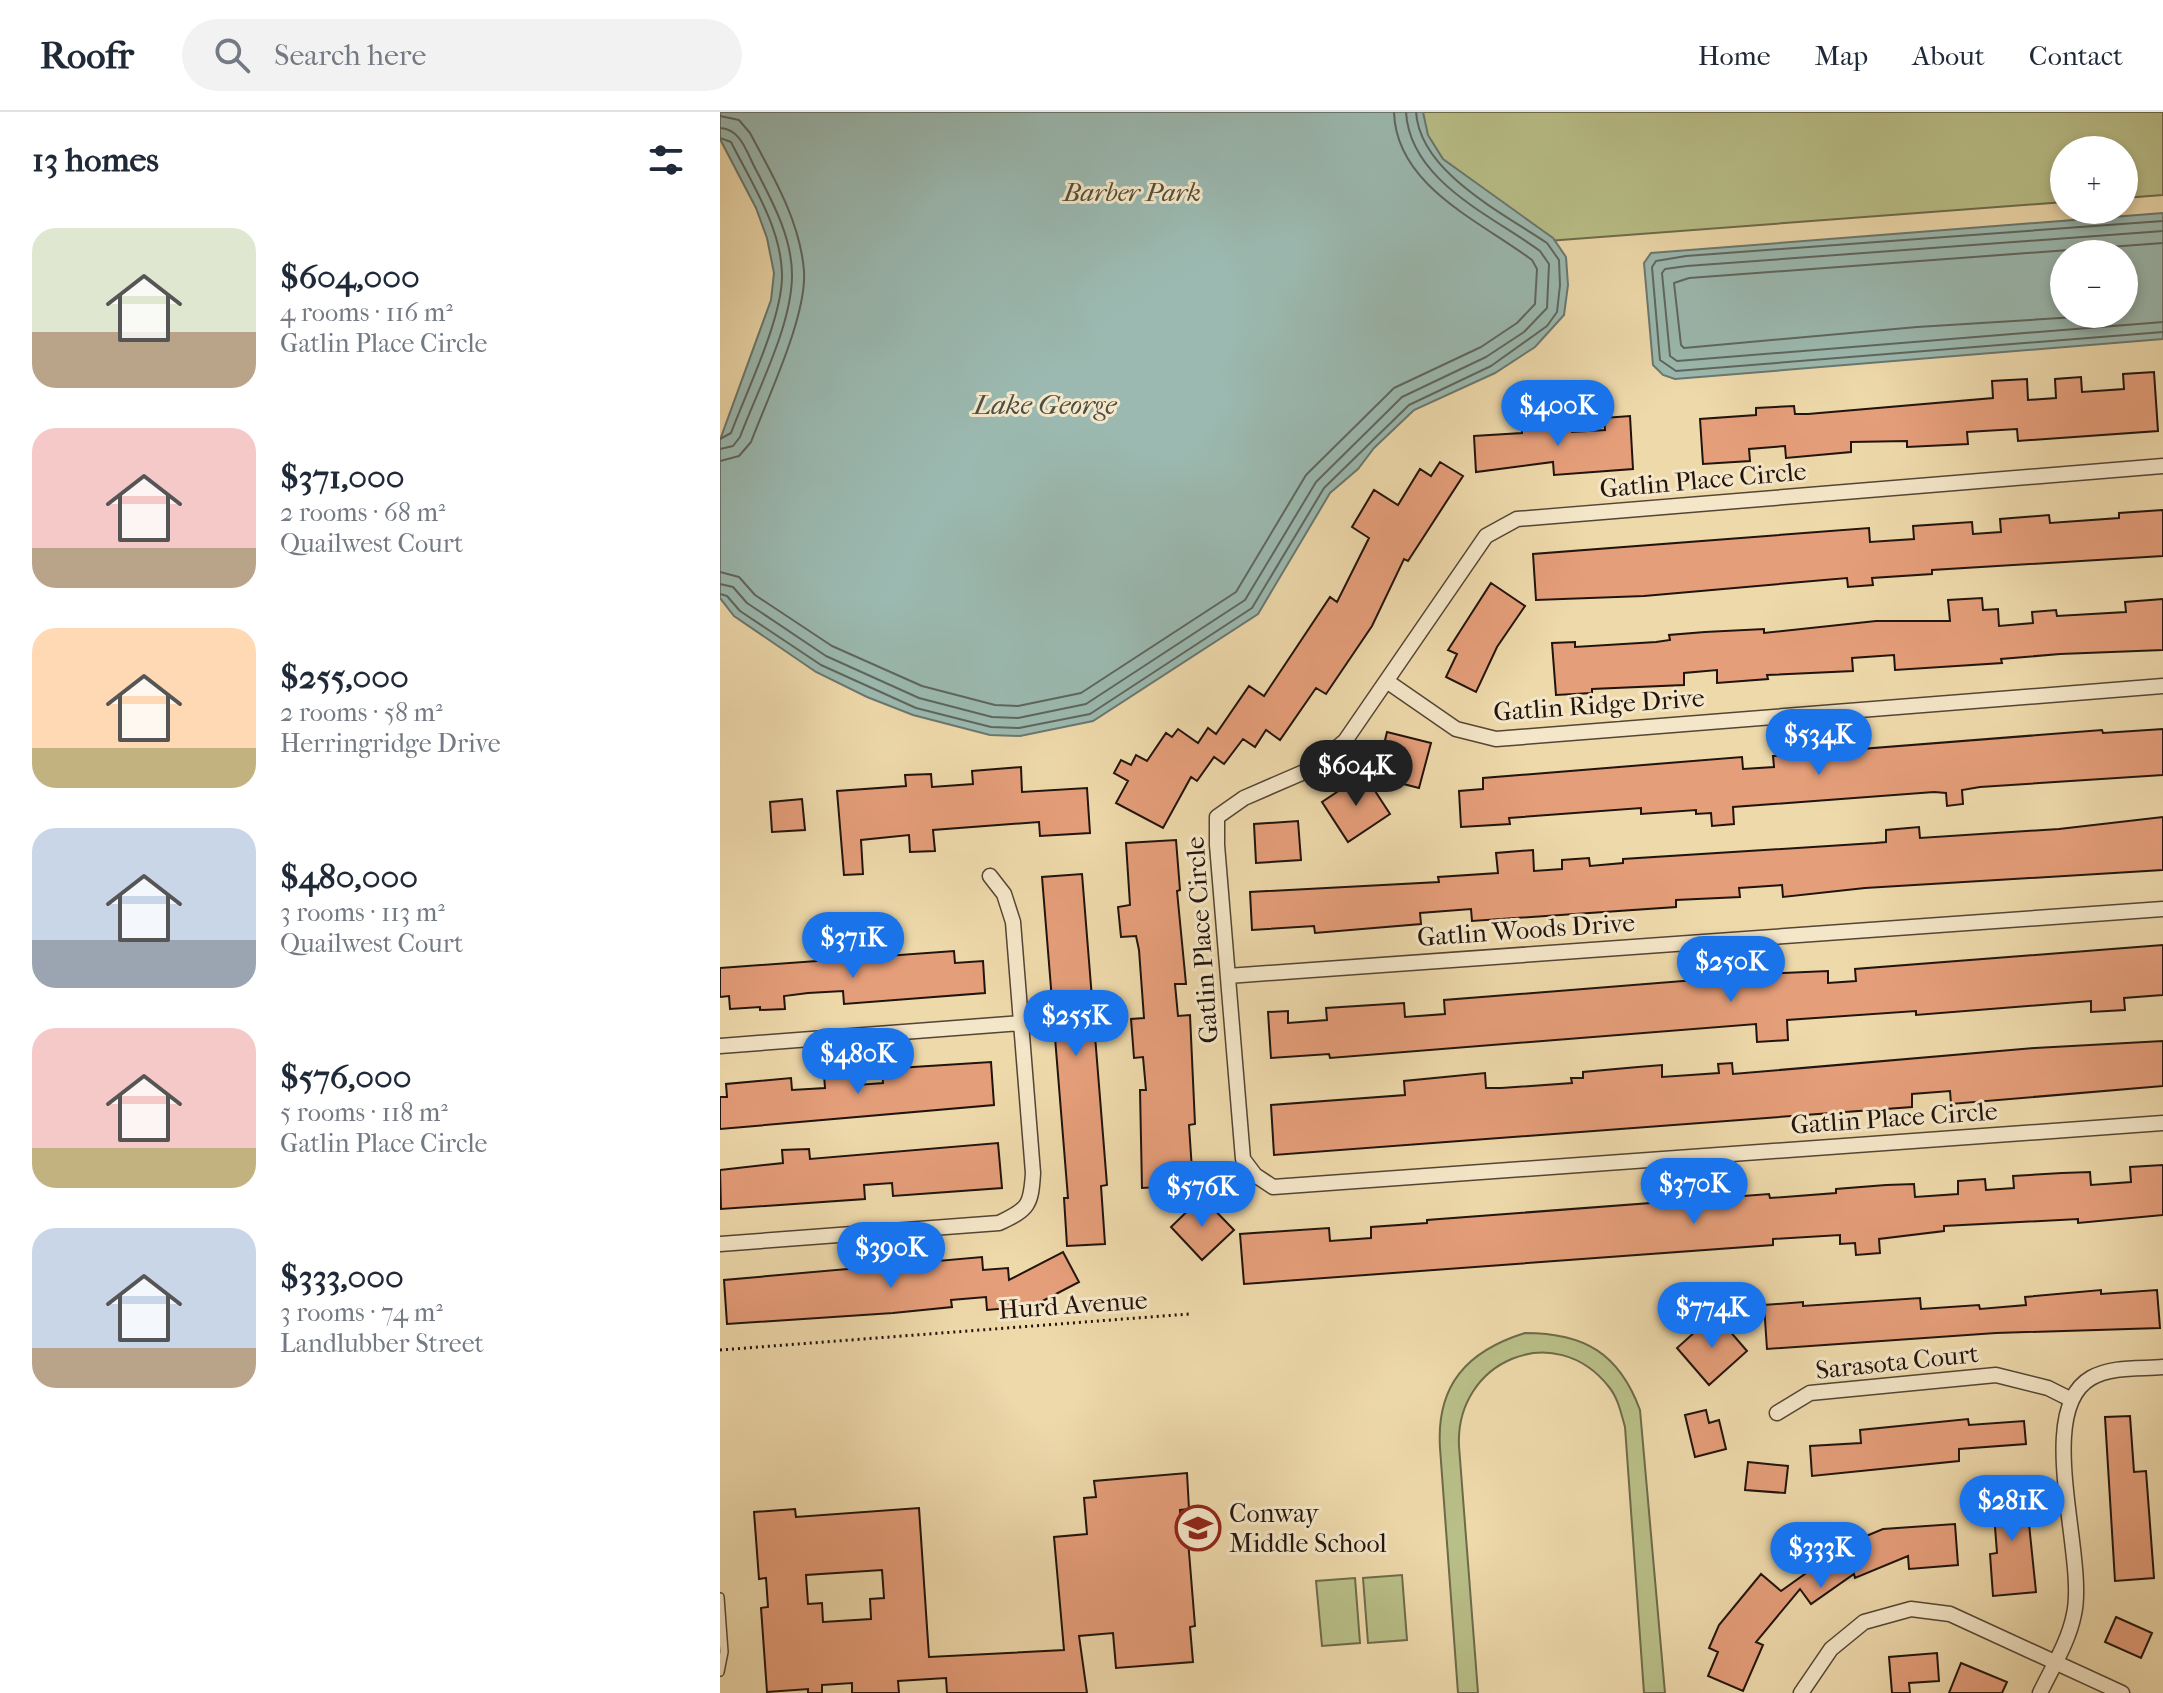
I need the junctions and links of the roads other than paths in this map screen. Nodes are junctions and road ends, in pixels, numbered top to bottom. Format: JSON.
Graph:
{"nodes":[{"id":1,"x":2163,"y":466,"type":"edge"},
{"id":2,"x":1388,"y":682,"type":"junction"},
{"id":3,"x":2163,"y":686,"type":"edge"},
{"id":4,"x":990,"y":876,"type":"dead end"},
{"id":5,"x":2163,"y":909,"type":"edge"},
{"id":6,"x":1228,"y":976,"type":"junction"},
{"id":7,"x":1021,"y":1023,"type":"junction"},
{"id":8,"x":720,"y":1046,"type":"edge"},
{"id":9,"x":2163,"y":1123,"type":"edge"},
{"id":10,"x":720,"y":1244,"type":"edge"},
{"id":11,"x":2163,"y":1367,"type":"edge"},
{"id":12,"x":2070,"y":1399,"type":"junction"},
{"id":13,"x":1777,"y":1413,"type":"dead end"},
{"id":14,"x":720,"y":1597,"type":"edge"},
{"id":15,"x":2055,"y":1661,"type":"junction"},
{"id":16,"x":720,"y":1672,"type":"edge"},
{"id":17,"x":1801,"y":1693,"type":"edge"},
{"id":18,"x":2040,"y":1693,"type":"edge"},
{"id":19,"x":2122,"y":1693,"type":"edge"}],
"edges":[{"from":1,"to":2,"type":"street","name":"Gatlin Place Circle"},
{"from":2,"to":3,"type":"street","name":"Gatlin Ridge Drive"},
{"from":2,"to":6,"type":"street","name":"Gatlin Place Circle"},
{"from":4,"to":7,"type":"street"},
{"from":5,"to":6,"type":"street","name":"Gatlin Woods Drive"},
{"from":6,"to":9,"type":"street","name":"Gatlin Place Circle"},
{"from":7,"to":8,"type":"street"},
{"from":7,"to":10,"type":"street"},
{"from":11,"to":12,"type":"street"},
{"from":12,"to":13,"type":"street","name":"Sarasota Court"},
{"from":12,"to":15,"type":"street"},
{"from":14,"to":16,"type":"lane"},
{"from":15,"to":17,"type":"street"},
{"from":15,"to":18,"type":"street"},
{"from":15,"to":19,"type":"street"}]}
